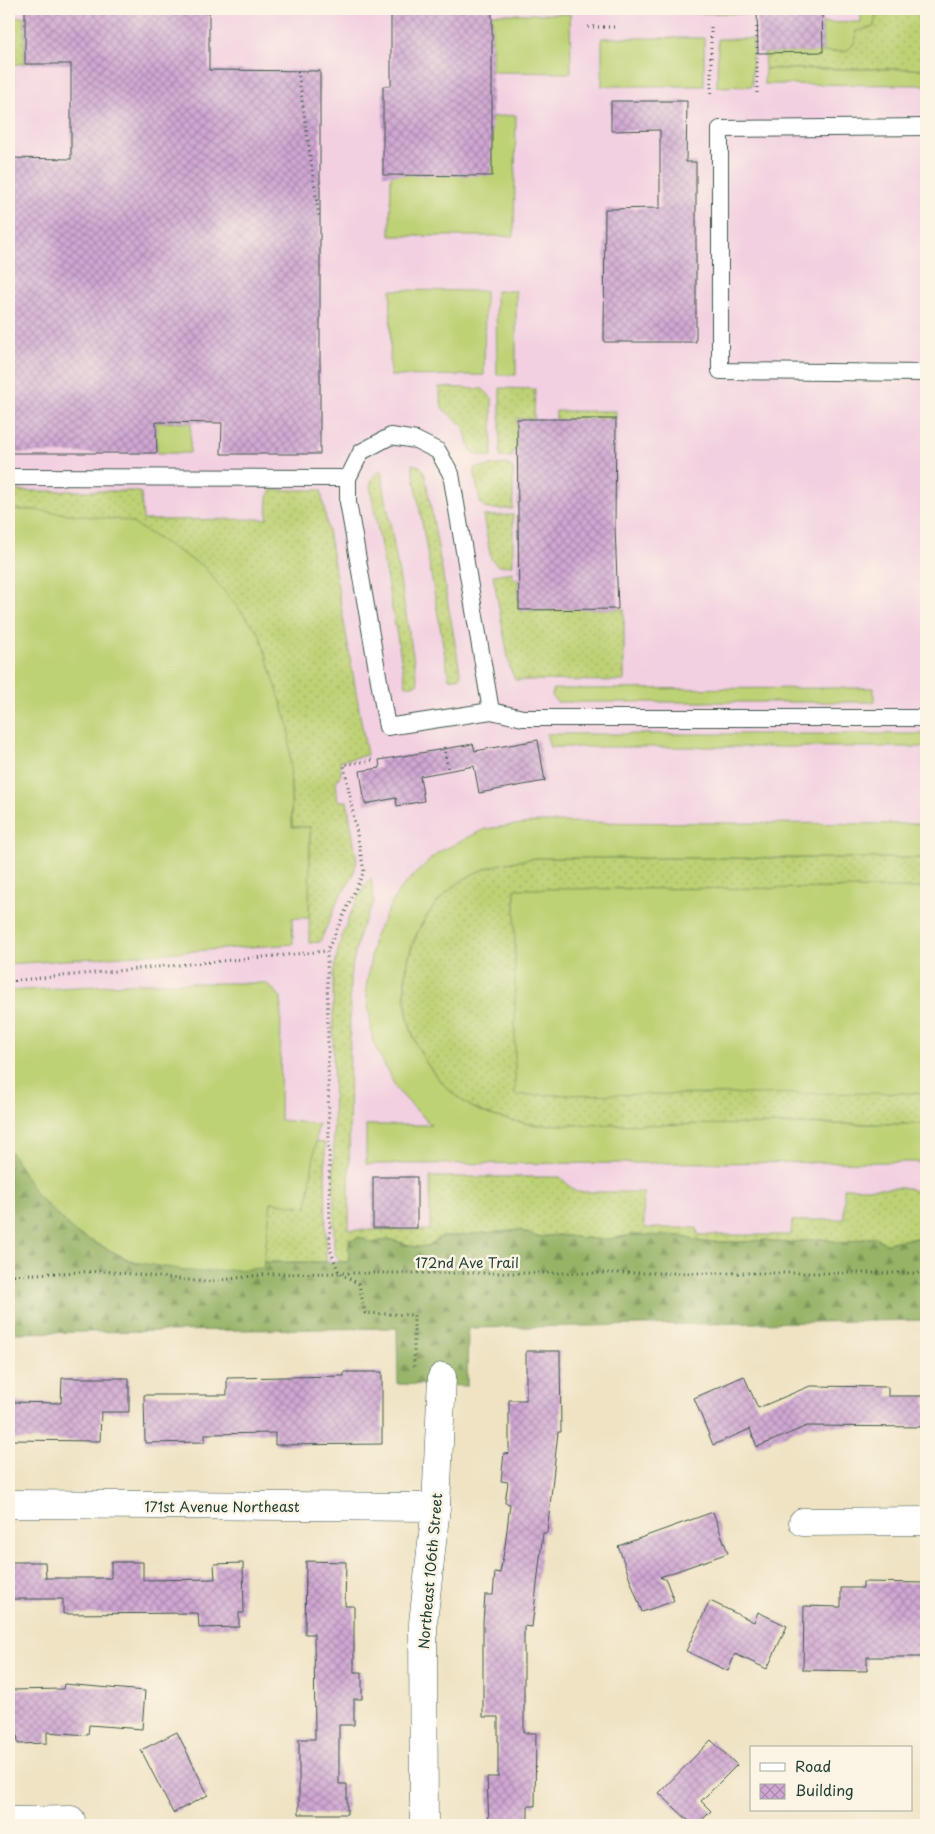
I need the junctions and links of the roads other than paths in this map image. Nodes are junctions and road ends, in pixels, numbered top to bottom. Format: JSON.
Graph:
{"nodes":[{"id":1,"x":926,"y":127,"type":"edge"},
{"id":2,"x":926,"y":373,"type":"edge"},
{"id":3,"x":9,"y":478,"type":"edge"},
{"id":4,"x":348,"y":478,"type":"junction"},
{"id":5,"x":491,"y":711,"type":"junction"},
{"id":6,"x":926,"y":718,"type":"edge"},
{"id":7,"x":442,"y":1377,"type":"dead end"},
{"id":8,"x":9,"y":1504,"type":"edge"},
{"id":9,"x":436,"y":1507,"type":"junction"},
{"id":10,"x":803,"y":1522,"type":"dead end"},
{"id":11,"x":926,"y":1522,"type":"edge"},
{"id":12,"x":71,"y":1820,"type":"dead end"},
{"id":13,"x":9,"y":1821,"type":"edge"},
{"id":14,"x":424,"y":1825,"type":"edge"}],
"edges":[{"from":1,"to":2,"type":"lane"},
{"from":3,"to":4,"type":"lane"},
{"from":4,"to":5,"type":"lane"},
{"from":4,"to":5,"type":"lane"},
{"from":5,"to":6,"type":"lane"},
{"from":7,"to":9,"type":"street","name":"Northeast 106th Street"},
{"from":8,"to":9,"type":"street","name":"171st Avenue Northeast"},
{"from":9,"to":14,"type":"street","name":"Northeast 106th Street"},
{"from":10,"to":11,"type":"street"},
{"from":12,"to":13,"type":"street"}]}
